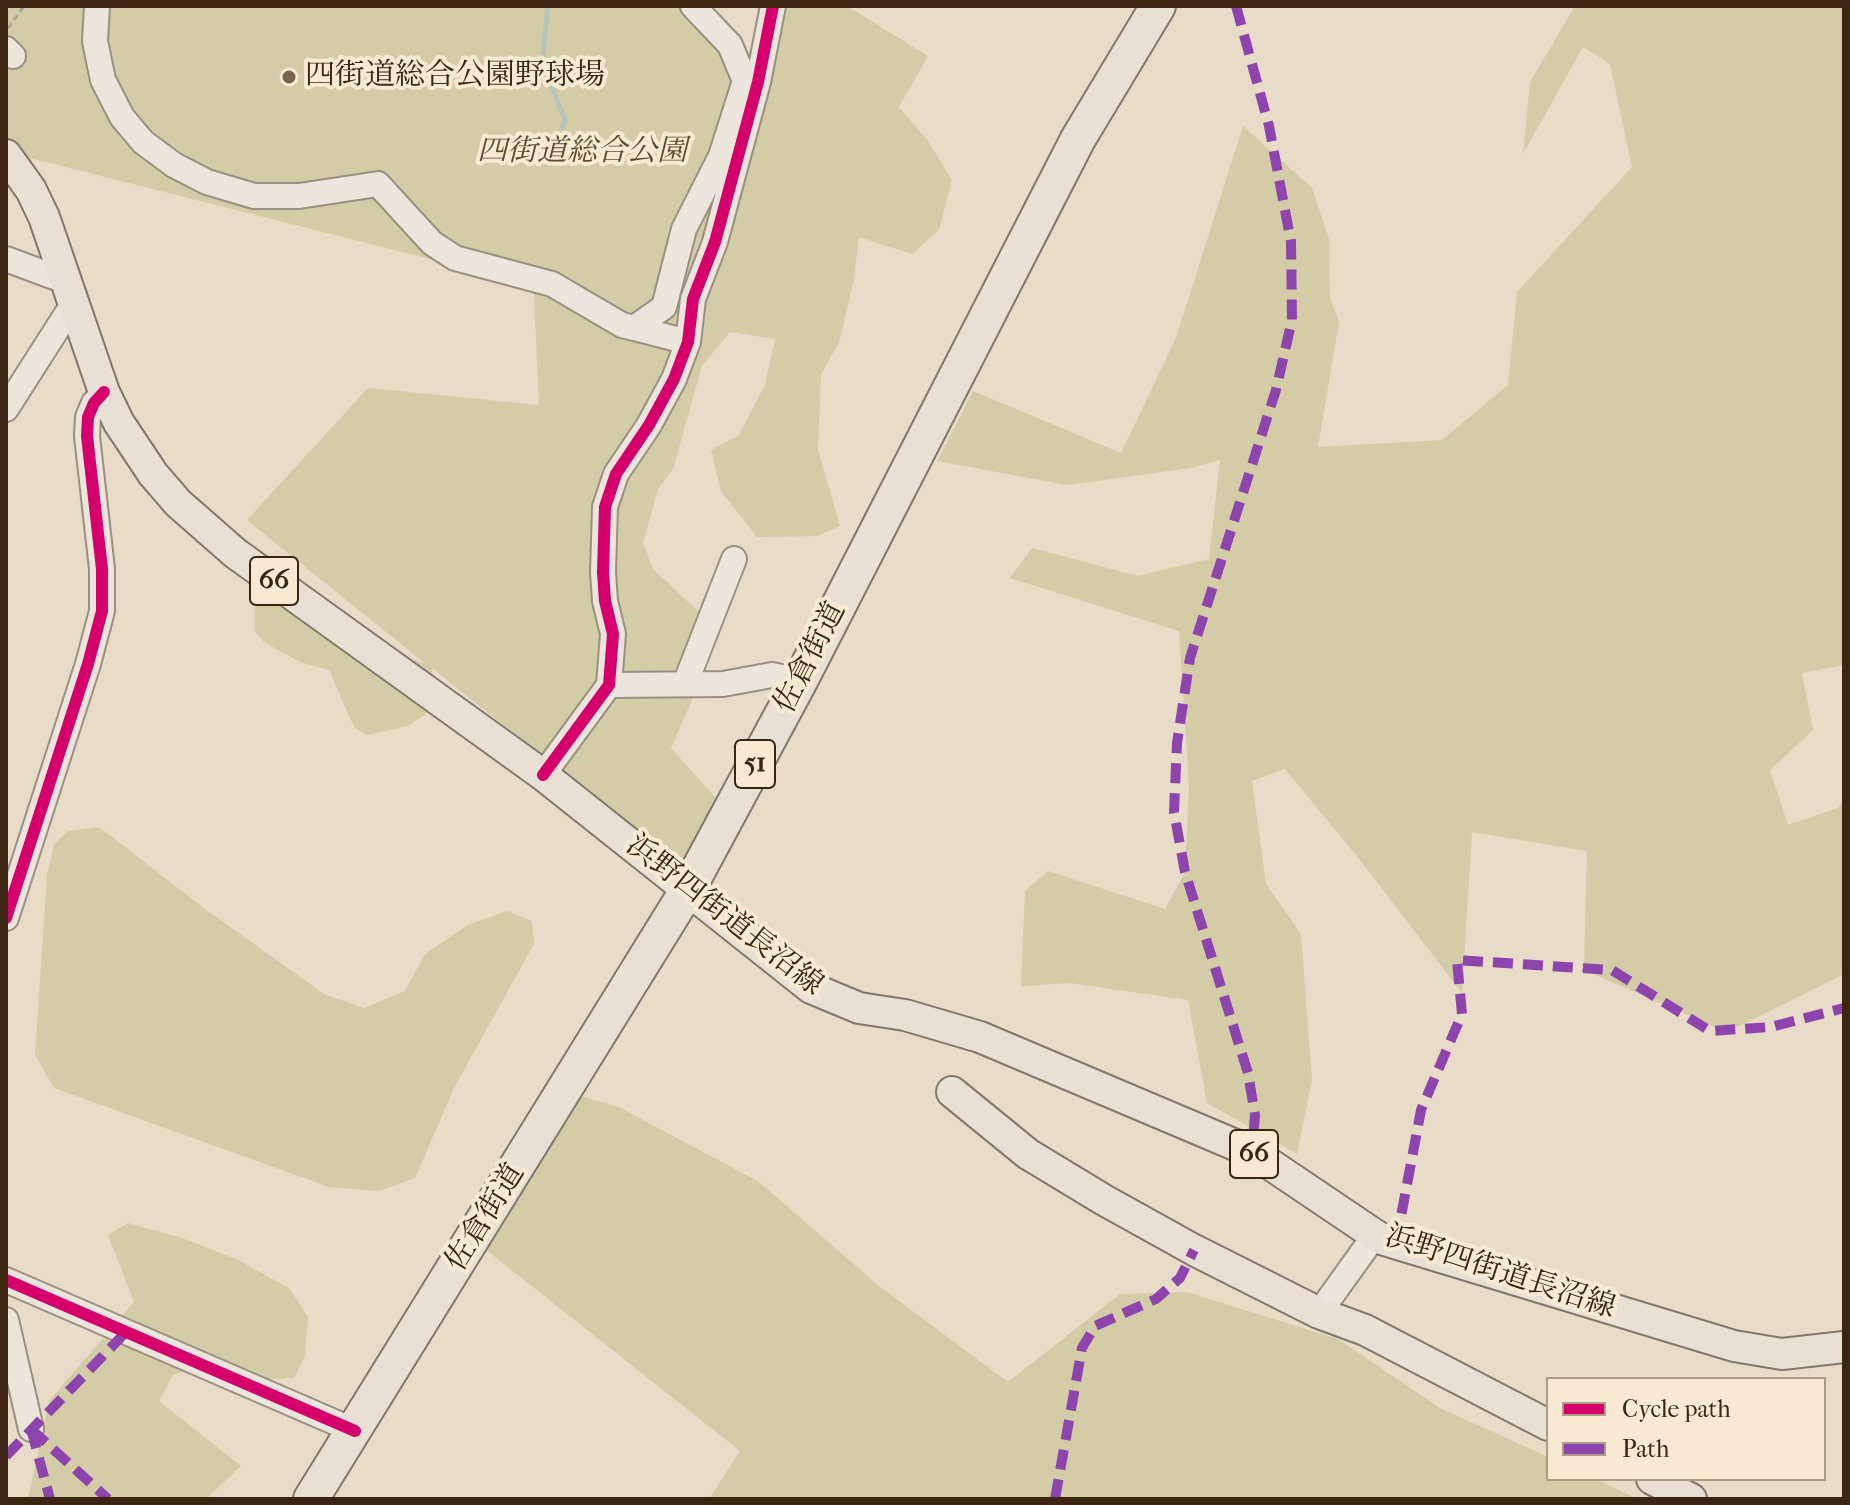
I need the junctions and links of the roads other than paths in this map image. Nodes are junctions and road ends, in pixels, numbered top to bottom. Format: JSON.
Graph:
{"nodes":[{"id":1,"x":97,"y":6,"type":"edge"},
{"id":2,"x":693,"y":6,"type":"edge"},
{"id":3,"x":773,"y":6,"type":"edge"},
{"id":4,"x":1158,"y":6,"type":"edge"},
{"id":5,"x":6,"y":155,"type":"edge"},
{"id":6,"x":6,"y":259,"type":"edge"},
{"id":7,"x":71,"y":291,"type":"junction"},
{"id":8,"x":634,"y":328,"type":"junction"},
{"id":9,"x":688,"y":342,"type":"junction"},
{"id":10,"x":104,"y":392,"type":"junction"},
{"id":11,"x":6,"y":409,"type":"edge"},
{"id":12,"x":734,"y":559,"type":"dead end"},
{"id":13,"x":800,"y":681,"type":"junction"},
{"id":14,"x":685,"y":684,"type":"junction"},
{"id":15,"x":609,"y":685,"type":"junction"},
{"id":16,"x":543,"y":775,"type":"junction"},
{"id":17,"x":687,"y":891,"type":"junction"},
{"id":18,"x":6,"y":918,"type":"edge"},
{"id":19,"x":952,"y":1092,"type":"dead end"},
{"id":20,"x":1375,"y":1235,"type":"junction"},
{"id":21,"x":6,"y":1280,"type":"edge"},
{"id":22,"x":1319,"y":1313,"type":"junction"},
{"id":23,"x":6,"y":1320,"type":"edge"},
{"id":24,"x":1844,"y":1347,"type":"edge"},
{"id":25,"x":1546,"y":1424,"type":"edge"},
{"id":26,"x":31,"y":1429,"type":"dead end"},
{"id":27,"x":355,"y":1431,"type":"junction"},
{"id":28,"x":1656,"y":1481,"type":"edge"},
{"id":29,"x":311,"y":1499,"type":"edge"},
{"id":30,"x":1691,"y":1499,"type":"edge"}],
"edges":[{"from":1,"to":8,"type":"street"},
{"from":2,"to":8,"type":"street"},
{"from":3,"to":9,"type":"street"},
{"from":4,"to":13,"type":"highway","name":"佐倉街道","number":"51"},
{"from":5,"to":7,"type":"main road","name":"浜野四街道長沼線","number":"66"},
{"from":6,"to":7,"type":"street"},
{"from":7,"to":10,"type":"main road","name":"浜野四街道長沼線","number":"66"},
{"from":7,"to":11,"type":"street"},
{"from":8,"to":9,"type":"street"},
{"from":9,"to":15,"type":"street"},
{"from":10,"to":16,"type":"main road","name":"浜野四街道長沼線","number":"66"},
{"from":10,"to":18,"type":"street"},
{"from":12,"to":14,"type":"street"},
{"from":13,"to":14,"type":"street"},
{"from":13,"to":17,"type":"highway","name":"佐倉街道","number":"51"},
{"from":14,"to":15,"type":"street"},
{"from":15,"to":16,"type":"street"},
{"from":16,"to":17,"type":"main road","name":"浜野四街道長沼線","number":"66"},
{"from":17,"to":20,"type":"main road","name":"浜野四街道長沼線","number":"66"},
{"from":17,"to":27,"type":"highway","name":"佐倉街道","number":"51"},
{"from":19,"to":22,"type":"main road"},
{"from":20,"to":22,"type":"street"},
{"from":20,"to":24,"type":"main road","name":"浜野四街道長沼線","number":"66"},
{"from":21,"to":27,"type":"street"},
{"from":22,"to":25,"type":"main road"},
{"from":23,"to":26,"type":"street"},
{"from":27,"to":29,"type":"highway","name":"佐倉街道","number":"51"},
{"from":28,"to":30,"type":"main road"}]}
